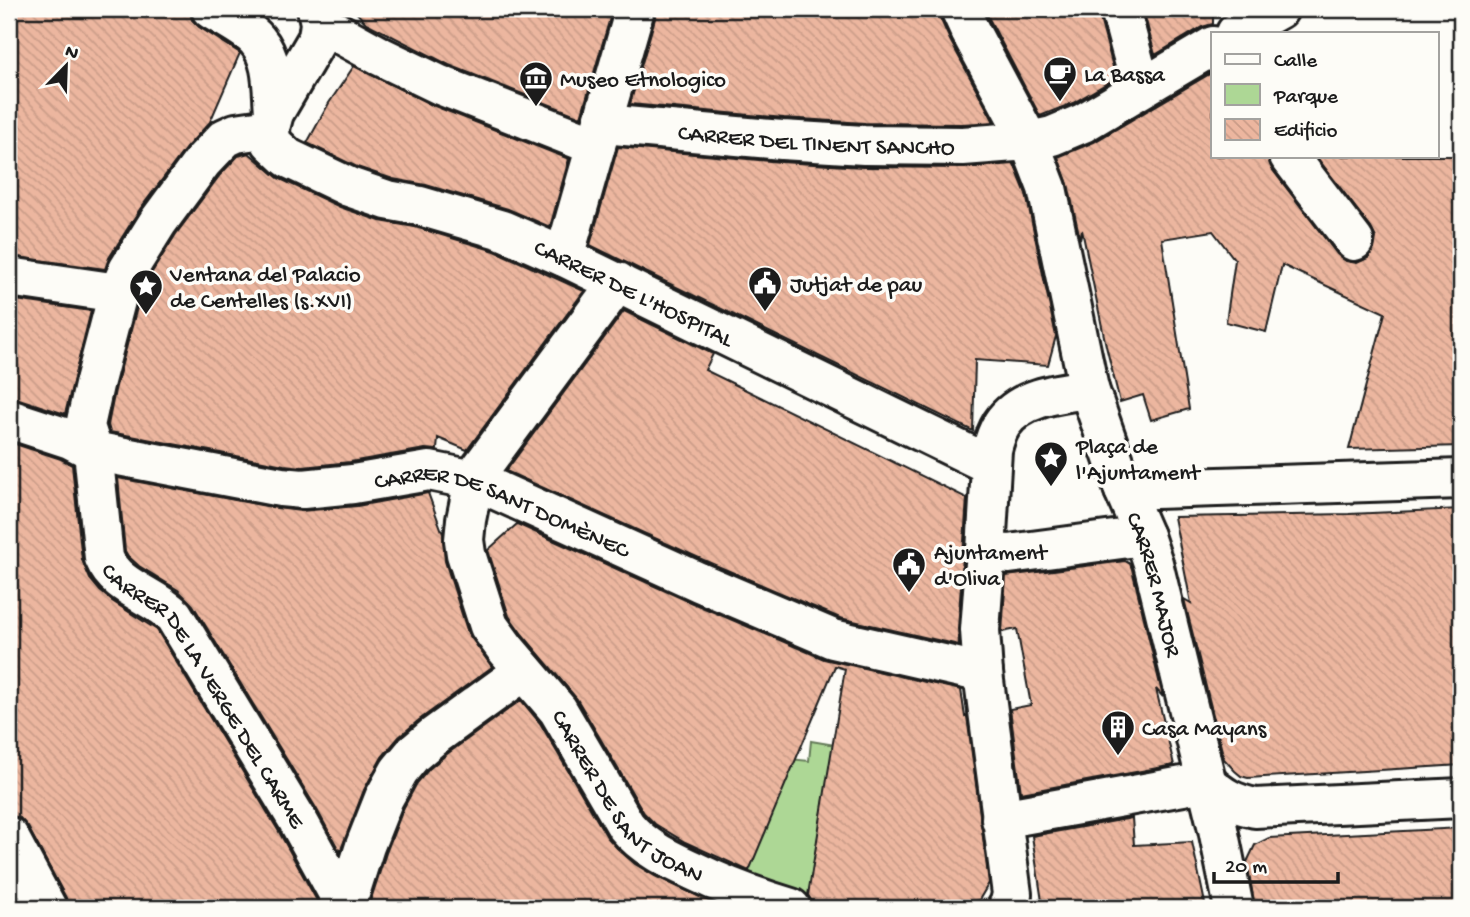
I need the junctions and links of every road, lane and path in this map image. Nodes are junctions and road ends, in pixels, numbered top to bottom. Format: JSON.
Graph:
{"nodes":[{"id":1,"x":211,"y":9,"type":"edge"},
{"id":2,"x":635,"y":9,"type":"edge"},
{"id":3,"x":960,"y":9,"type":"edge"},
{"id":4,"x":1120,"y":9,"type":"edge"},
{"id":5,"x":1279,"y":9,"type":"edge"},
{"id":6,"x":319,"y":16,"type":"edge"},
{"id":7,"x":1240,"y":32,"type":"edge"},
{"id":8,"x":1211,"y":49,"type":"edge"},
{"id":9,"x":1141,"y":87,"type":"junction"},
{"id":10,"x":272,"y":128,"type":"junction"},
{"id":11,"x":599,"y":135,"type":"junction"},
{"id":12,"x":1029,"y":141,"type":"junction"},
{"id":13,"x":1291,"y":158,"type":"edge"},
{"id":14,"x":1354,"y":241,"type":"dead end"},
{"id":15,"x":564,"y":257,"type":"junction"},
{"id":16,"x":9,"y":277,"type":"edge"},
{"id":17,"x":618,"y":282,"type":"junction"},
{"id":18,"x":118,"y":293,"type":"junction"},
{"id":19,"x":1089,"y":390,"type":"junction"},
{"id":20,"x":9,"y":419,"type":"edge"},
{"id":21,"x":93,"y":452,"type":"junction"},
{"id":22,"x":990,"y":465,"type":"junction"},
{"id":23,"x":474,"y":480,"type":"junction"},
{"id":24,"x":1461,"y":480,"type":"edge"},
{"id":25,"x":1124,"y":490,"type":"junction"},
{"id":26,"x":1144,"y":536,"type":"junction"},
{"id":27,"x":986,"y":551,"type":"junction"},
{"id":28,"x":524,"y":671,"type":"junction"},
{"id":29,"x":983,"y":673,"type":"junction"},
{"id":30,"x":1205,"y":782,"type":"junction"},
{"id":31,"x":1461,"y":798,"type":"edge"},
{"id":32,"x":1002,"y":819,"type":"junction"},
{"id":33,"x":14,"y":847,"type":"edge"},
{"id":34,"x":346,"y":907,"type":"edge"},
{"id":35,"x":47,"y":908,"type":"edge"},
{"id":36,"x":791,"y":908,"type":"edge"},
{"id":37,"x":1007,"y":908,"type":"edge"},
{"id":38,"x":1234,"y":908,"type":"edge"}],
"edges":[{"from":1,"to":10,"type":"street"},
{"from":2,"to":11,"type":"street"},
{"from":3,"to":12,"type":"street","name":"CARRER MAJOR"},
{"from":4,"to":9,"type":"street"},
{"from":5,"to":7,"type":"street","name":"CARRER DEL TINENT SANCHO"},
{"from":6,"to":10,"type":"street"},
{"from":6,"to":11,"type":"street","name":"CARRER DEL TINENT SANCHO"},
{"from":8,"to":9,"type":"street","name":"CARRER DEL TINENT SANCHO"},
{"from":9,"to":12,"type":"street","name":"CARRER DEL TINENT SANCHO"},
{"from":10,"to":15,"type":"street","name":"CARRER DE L'HOSPITAL"},
{"from":10,"to":18,"type":"street","name":"CARRER DE LA VERGE DEL CARME"},
{"from":11,"to":12,"type":"street","name":"CARRER DEL TINENT SANCHO"},
{"from":11,"to":15,"type":"street"},
{"from":12,"to":19,"type":"street","name":"CARRER MAJOR"},
{"from":13,"to":14,"type":"street"},
{"from":15,"to":17,"type":"street","name":"CARRER DE L'HOSPITAL"},
{"from":16,"to":18,"type":"street"},
{"from":17,"to":22,"type":"street","name":"CARRER DE L'HOSPITAL"},
{"from":17,"to":23,"type":"street"},
{"from":18,"to":21,"type":"street","name":"CARRER DE LA VERGE DEL CARME"},
{"from":19,"to":22,"type":"street"},
{"from":19,"to":25,"type":"street","name":"CARRER MAJOR"},
{"from":20,"to":21,"type":"street","name":"CARRER DE SANT DOMÈNEC"},
{"from":21,"to":23,"type":"street","name":"CARRER DE SANT DOMÈNEC"},
{"from":21,"to":34,"type":"street","name":"CARRER DE LA VERGE DEL CARME"},
{"from":22,"to":27,"type":"street"},
{"from":23,"to":28,"type":"street","name":"CARRER DE SANT JOAN"},
{"from":23,"to":29,"type":"street","name":"CARRER DE SANT DOMÈNEC"},
{"from":24,"to":25,"type":"street"},
{"from":25,"to":26,"type":"street","name":"CARRER MAJOR"},
{"from":26,"to":27,"type":"street"},
{"from":26,"to":30,"type":"street","name":"CARRER MAJOR"},
{"from":27,"to":29,"type":"street"},
{"from":28,"to":34,"type":"street"},
{"from":28,"to":36,"type":"street","name":"CARRER DE SANT JOAN"},
{"from":29,"to":32,"type":"street"},
{"from":30,"to":31,"type":"street"},
{"from":30,"to":32,"type":"street"},
{"from":30,"to":38,"type":"street","name":"CARRER MAJOR"},
{"from":32,"to":37,"type":"street"},
{"from":33,"to":35,"type":"street"}]}
